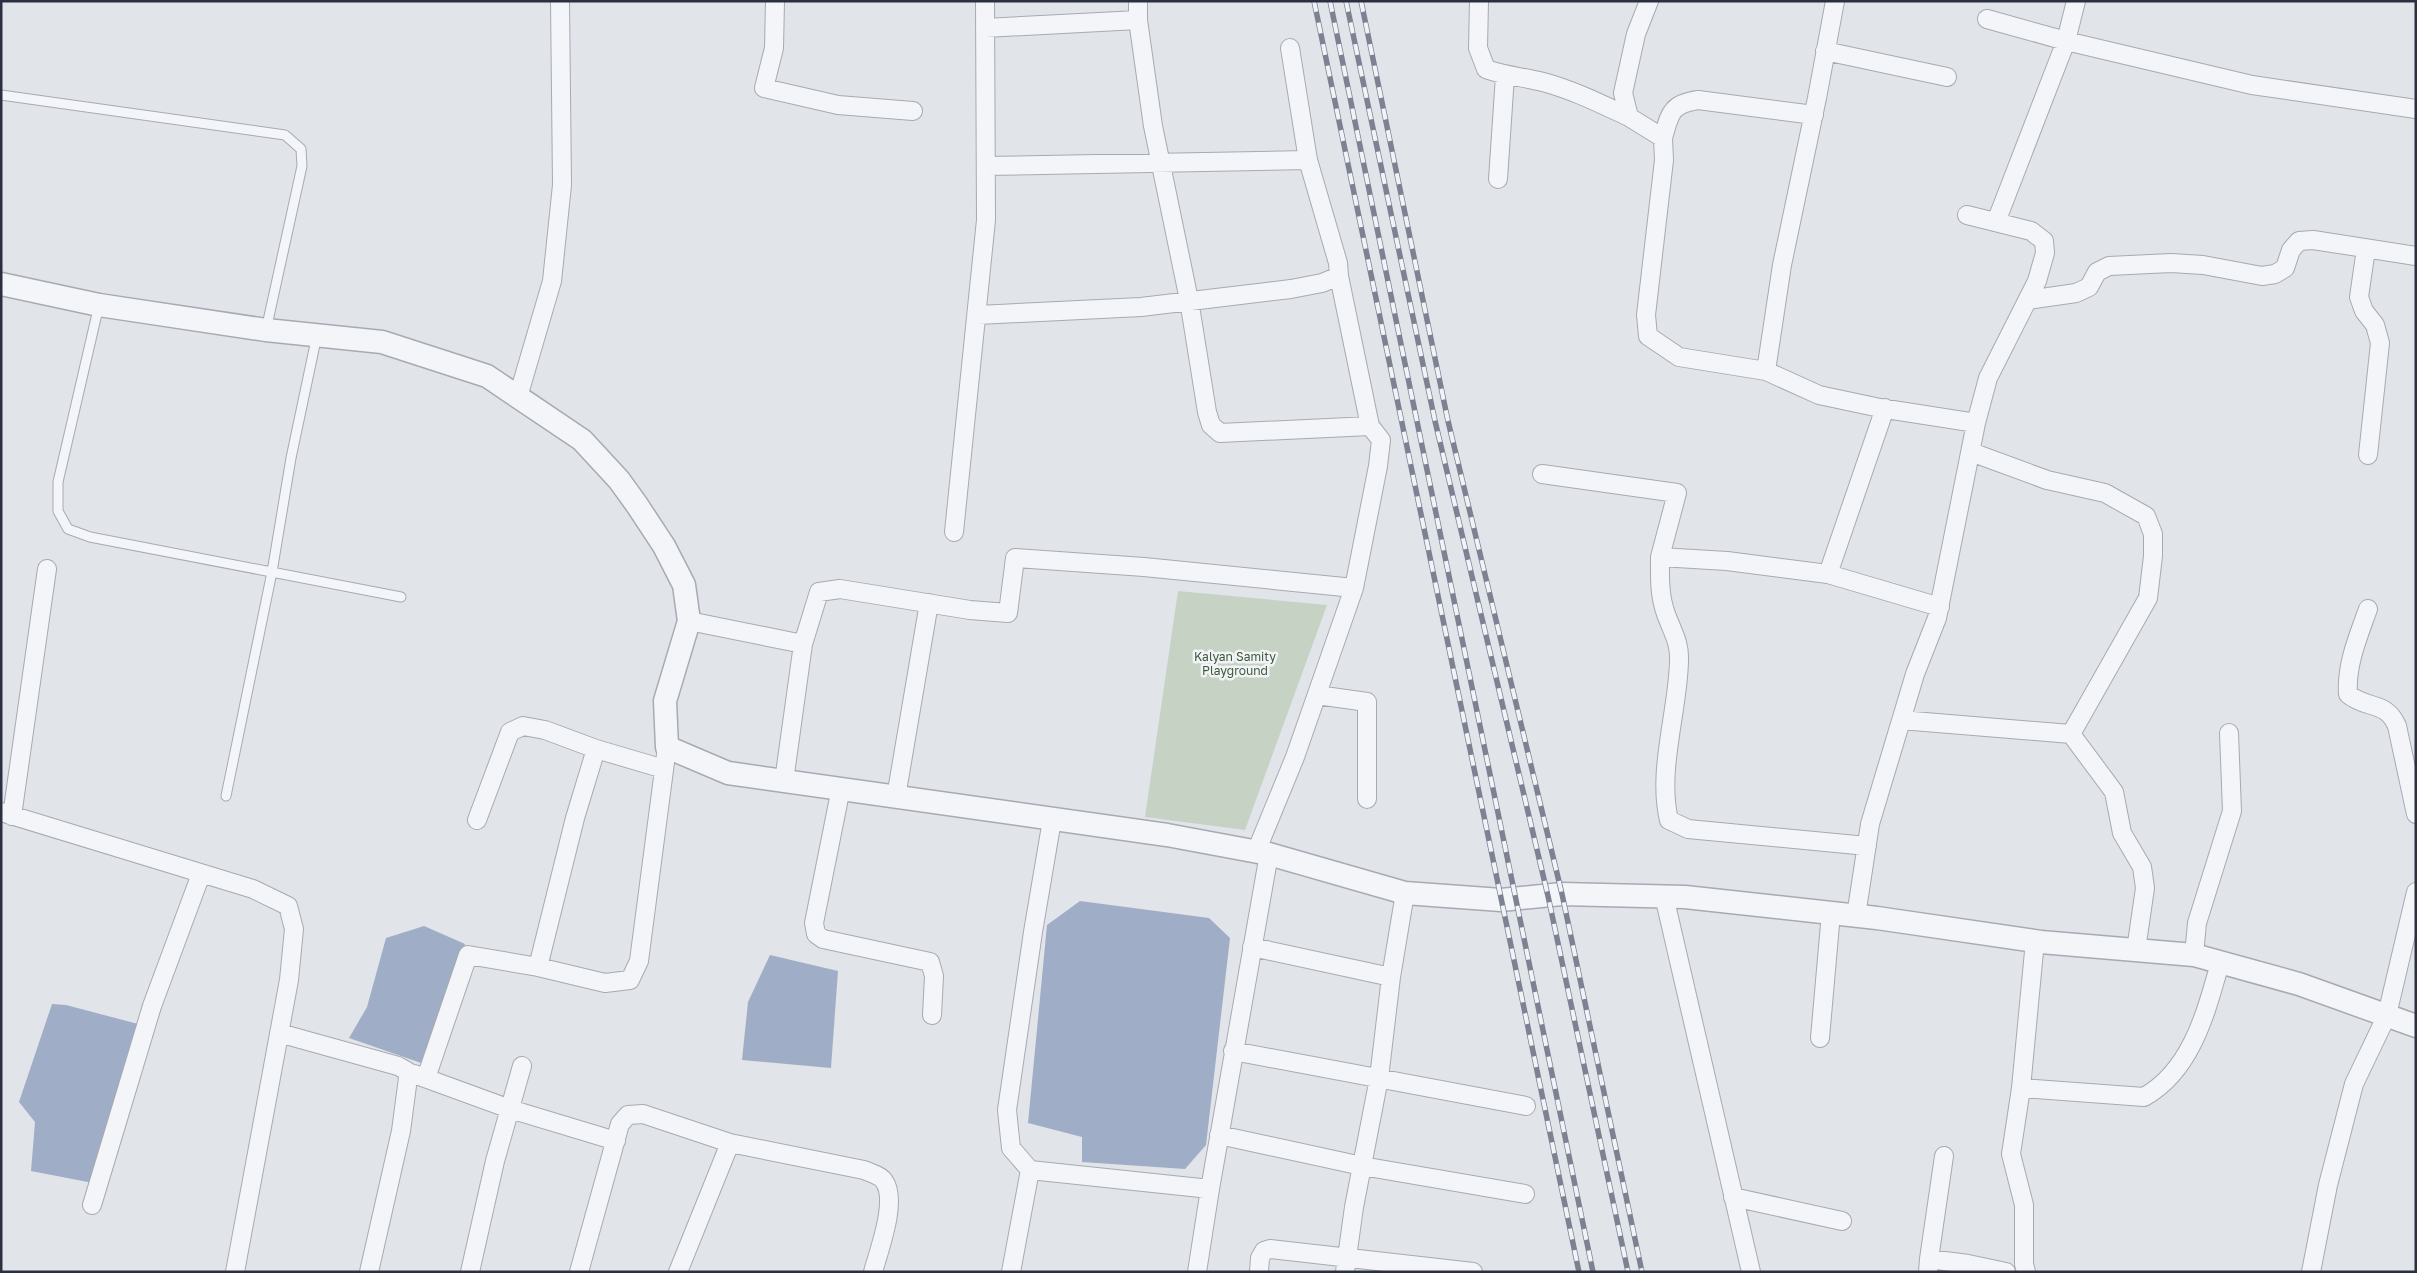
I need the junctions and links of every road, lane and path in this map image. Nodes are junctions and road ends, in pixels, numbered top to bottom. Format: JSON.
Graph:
{"nodes":[{"id":1,"x":560,"y":1,"type":"edge"},
{"id":2,"x":775,"y":1,"type":"edge"},
{"id":3,"x":985,"y":1,"type":"edge"},
{"id":4,"x":1138,"y":1,"type":"edge"},
{"id":5,"x":1479,"y":1,"type":"edge"},
{"id":6,"x":1650,"y":1,"type":"edge"},
{"id":7,"x":1835,"y":1,"type":"edge"},
{"id":8,"x":2076,"y":1,"type":"edge"},
{"id":9,"x":1987,"y":19,"type":"dead end"},
{"id":10,"x":1138,"y":20,"type":"junction"},
{"id":11,"x":986,"y":28,"type":"junction"},
{"id":12,"x":2066,"y":41,"type":"junction"},
{"id":13,"x":1290,"y":48,"type":"dead end"},
{"id":14,"x":1825,"y":51,"type":"junction"},
{"id":15,"x":1505,"y":76,"type":"junction"},
{"id":16,"x":1948,"y":77,"type":"dead end"},
{"id":17,"x":1,"y":94,"type":"edge"},
{"id":18,"x":2416,"y":109,"type":"edge"},
{"id":19,"x":913,"y":111,"type":"dead end"},
{"id":20,"x":1814,"y":115,"type":"junction"},
{"id":21,"x":1629,"y":117,"type":"junction"},
{"id":22,"x":1663,"y":138,"type":"junction"},
{"id":23,"x":1308,"y":160,"type":"junction"},
{"id":24,"x":1160,"y":164,"type":"junction"},
{"id":25,"x":986,"y":166,"type":"junction"},
{"id":26,"x":1498,"y":179,"type":"dead end"},
{"id":27,"x":1967,"y":215,"type":"dead end"},
{"id":28,"x":1996,"y":222,"type":"junction"},
{"id":29,"x":2366,"y":249,"type":"junction"},
{"id":30,"x":2416,"y":256,"type":"edge"},
{"id":31,"x":1339,"y":276,"type":"junction"},
{"id":32,"x":1,"y":284,"type":"edge"},
{"id":33,"x":1189,"y":300,"type":"junction"},
{"id":34,"x":2028,"y":300,"type":"junction"},
{"id":35,"x":98,"y":304,"type":"junction"},
{"id":36,"x":978,"y":315,"type":"junction"},
{"id":37,"x":266,"y":330,"type":"junction"},
{"id":38,"x":317,"y":335,"type":"junction"},
{"id":39,"x":1766,"y":371,"type":"junction"},
{"id":40,"x":518,"y":397,"type":"junction"},
{"id":41,"x":1884,"y":408,"type":"junction"},
{"id":42,"x":1976,"y":423,"type":"junction"},
{"id":43,"x":1370,"y":426,"type":"junction"},
{"id":44,"x":1970,"y":452,"type":"junction"},
{"id":45,"x":2368,"y":455,"type":"dead end"},
{"id":46,"x":1542,"y":474,"type":"dead end"},
{"id":47,"x":954,"y":532,"type":"dead end"},
{"id":48,"x":1660,"y":557,"type":"junction"},
{"id":49,"x":47,"y":569,"type":"dead end"},
{"id":50,"x":272,"y":572,"type":"junction"},
{"id":51,"x":1828,"y":574,"type":"junction"},
{"id":52,"x":1354,"y":588,"type":"junction"},
{"id":53,"x":401,"y":597,"type":"dead end"},
{"id":54,"x":928,"y":603,"type":"junction"},
{"id":55,"x":1940,"y":607,"type":"junction"},
{"id":56,"x":2368,"y":610,"type":"dead end"},
{"id":57,"x":689,"y":621,"type":"junction"},
{"id":58,"x":803,"y":644,"type":"junction"},
{"id":59,"x":1316,"y":695,"type":"junction"},
{"id":60,"x":1901,"y":720,"type":"junction"},
{"id":61,"x":2229,"y":733,"type":"dead end"},
{"id":62,"x":2071,"y":734,"type":"junction"},
{"id":63,"x":667,"y":746,"type":"junction"},
{"id":64,"x":596,"y":749,"type":"junction"},
{"id":65,"x":664,"y":769,"type":"junction"},
{"id":66,"x":784,"y":781,"type":"junction"},
{"id":67,"x":841,"y":788,"type":"junction"},
{"id":68,"x":226,"y":796,"type":"dead end"},
{"id":69,"x":896,"y":798,"type":"junction"},
{"id":70,"x":1367,"y":799,"type":"dead end"},
{"id":71,"x":7,"y":814,"type":"edge"},
{"id":72,"x":2416,"y":814,"type":"edge"},
{"id":73,"x":477,"y":820,"type":"dead end"},
{"id":74,"x":1052,"y":820,"type":"junction"},
{"id":75,"x":1867,"y":846,"type":"junction"},
{"id":76,"x":1262,"y":853,"type":"junction"},
{"id":77,"x":201,"y":874,"type":"junction"},
{"id":78,"x":2416,"y":892,"type":"edge"},
{"id":79,"x":1405,"y":893,"type":"junction"},
{"id":80,"x":1664,"y":896,"type":"junction"},
{"id":81,"x":1831,"y":913,"type":"junction"},
{"id":82,"x":1856,"y":916,"type":"junction"},
{"id":83,"x":2035,"y":941,"type":"junction"},
{"id":84,"x":1252,"y":947,"type":"junction"},
{"id":85,"x":2136,"y":950,"type":"junction"},
{"id":86,"x":2194,"y":955,"type":"junction"},
{"id":87,"x":2220,"y":963,"type":"junction"},
{"id":88,"x":538,"y":967,"type":"junction"},
{"id":89,"x":1391,"y":977,"type":"junction"},
{"id":90,"x":932,"y":1015,"type":"dead end"},
{"id":91,"x":2387,"y":1016,"type":"junction"},
{"id":92,"x":2416,"y":1026,"type":"edge"},
{"id":93,"x":279,"y":1033,"type":"junction"},
{"id":94,"x":1820,"y":1038,"type":"dead end"},
{"id":95,"x":1233,"y":1051,"type":"junction"},
{"id":96,"x":522,"y":1066,"type":"dead end"},
{"id":97,"x":407,"y":1071,"type":"junction"},
{"id":98,"x":426,"y":1078,"type":"junction"},
{"id":99,"x":1379,"y":1078,"type":"junction"},
{"id":100,"x":2021,"y":1088,"type":"junction"},
{"id":101,"x":1526,"y":1106,"type":"dead end"},
{"id":102,"x":510,"y":1109,"type":"junction"},
{"id":103,"x":1219,"y":1135,"type":"junction"},
{"id":104,"x":616,"y":1141,"type":"junction"},
{"id":105,"x":730,"y":1143,"type":"junction"},
{"id":106,"x":1944,"y":1156,"type":"dead end"},
{"id":107,"x":1362,"y":1166,"type":"junction"},
{"id":108,"x":1030,"y":1170,"type":"junction"},
{"id":109,"x":1210,"y":1189,"type":"junction"},
{"id":110,"x":1525,"y":1194,"type":"dead end"},
{"id":111,"x":1733,"y":1197,"type":"junction"},
{"id":112,"x":92,"y":1205,"type":"dead end"},
{"id":113,"x":1842,"y":1221,"type":"dead end"},
{"id":114,"x":1346,"y":1265,"type":"edge"},
{"id":115,"x":1928,"y":1265,"type":"edge"},
{"id":116,"x":1454,"y":1271,"type":"edge"},
{"id":117,"x":235,"y":1272,"type":"edge"},
{"id":118,"x":369,"y":1272,"type":"edge"},
{"id":119,"x":470,"y":1272,"type":"edge"},
{"id":120,"x":580,"y":1272,"type":"edge"},
{"id":121,"x":678,"y":1272,"type":"edge"},
{"id":122,"x":874,"y":1272,"type":"edge"},
{"id":123,"x":1011,"y":1272,"type":"edge"},
{"id":124,"x":1197,"y":1272,"type":"edge"},
{"id":125,"x":1259,"y":1272,"type":"edge"},
{"id":126,"x":1473,"y":1272,"type":"edge"},
{"id":127,"x":1752,"y":1272,"type":"edge"},
{"id":128,"x":2006,"y":1272,"type":"edge"},
{"id":129,"x":2026,"y":1272,"type":"edge"},
{"id":130,"x":2311,"y":1272,"type":"edge"}],
"edges":[{"from":1,"to":40,"type":"street"},
{"from":2,"to":19,"type":"street"},
{"from":3,"to":11,"type":"street"},
{"from":4,"to":10,"type":"street"},
{"from":5,"to":15,"type":"street"},
{"from":6,"to":21,"type":"street"},
{"from":7,"to":14,"type":"street"},
{"from":8,"to":12,"type":"street"},
{"from":9,"to":12,"type":"street"},
{"from":10,"to":11,"type":"street"},
{"from":10,"to":24,"type":"street"},
{"from":11,"to":25,"type":"street"},
{"from":12,"to":18,"type":"street"},
{"from":12,"to":28,"type":"street"},
{"from":13,"to":23,"type":"street"},
{"from":14,"to":16,"type":"street"},
{"from":14,"to":20,"type":"street"},
{"from":15,"to":21,"type":"street"},
{"from":15,"to":26,"type":"street"},
{"from":17,"to":37,"type":"lane"},
{"from":20,"to":22,"type":"street"},
{"from":20,"to":39,"type":"street"},
{"from":21,"to":22,"type":"street"},
{"from":22,"to":39,"type":"street"},
{"from":23,"to":24,"type":"street"},
{"from":23,"to":31,"type":"street"},
{"from":24,"to":25,"type":"street"},
{"from":24,"to":33,"type":"street"},
{"from":25,"to":36,"type":"street"},
{"from":27,"to":28,"type":"street"},
{"from":28,"to":34,"type":"street"},
{"from":29,"to":30,"type":"street"},
{"from":29,"to":34,"type":"street"},
{"from":29,"to":45,"type":"street"},
{"from":31,"to":33,"type":"street"},
{"from":31,"to":43,"type":"street"},
{"from":32,"to":35,"type":"street"},
{"from":33,"to":36,"type":"street"},
{"from":33,"to":43,"type":"street"},
{"from":34,"to":42,"type":"street"},
{"from":35,"to":37,"type":"street"},
{"from":35,"to":50,"type":"lane"},
{"from":36,"to":47,"type":"street"},
{"from":37,"to":38,"type":"street"},
{"from":38,"to":40,"type":"street"},
{"from":38,"to":50,"type":"lane"},
{"from":39,"to":41,"type":"street"},
{"from":40,"to":57,"type":"street"},
{"from":41,"to":42,"type":"street"},
{"from":41,"to":51,"type":"street"},
{"from":42,"to":44,"type":"street"},
{"from":43,"to":52,"type":"street"},
{"from":44,"to":55,"type":"street"},
{"from":44,"to":62,"type":"street"},
{"from":46,"to":48,"type":"street"},
{"from":48,"to":51,"type":"street"},
{"from":48,"to":75,"type":"street"},
{"from":49,"to":71,"type":"street"},
{"from":50,"to":53,"type":"lane"},
{"from":50,"to":68,"type":"lane"},
{"from":51,"to":55,"type":"street"},
{"from":52,"to":54,"type":"street"},
{"from":52,"to":59,"type":"street"},
{"from":54,"to":58,"type":"street"},
{"from":54,"to":69,"type":"street"},
{"from":55,"to":60,"type":"street"},
{"from":56,"to":72,"type":"street"},
{"from":57,"to":58,"type":"street"},
{"from":57,"to":63,"type":"street"},
{"from":58,"to":66,"type":"street"},
{"from":59,"to":70,"type":"street"},
{"from":59,"to":76,"type":"street"},
{"from":60,"to":62,"type":"street"},
{"from":60,"to":75,"type":"street"},
{"from":61,"to":86,"type":"street"},
{"from":62,"to":85,"type":"street"},
{"from":63,"to":65,"type":"street"},
{"from":63,"to":66,"type":"street"},
{"from":64,"to":65,"type":"street"},
{"from":64,"to":73,"type":"street"},
{"from":64,"to":88,"type":"street"},
{"from":65,"to":88,"type":"street"},
{"from":66,"to":67,"type":"street"},
{"from":67,"to":69,"type":"street"},
{"from":67,"to":90,"type":"street"},
{"from":69,"to":74,"type":"street"},
{"from":71,"to":77,"type":"street"},
{"from":74,"to":76,"type":"street"},
{"from":74,"to":108,"type":"street"},
{"from":75,"to":82,"type":"street"},
{"from":76,"to":79,"type":"street"},
{"from":76,"to":84,"type":"street"},
{"from":77,"to":93,"type":"street"},
{"from":77,"to":112,"type":"street"},
{"from":78,"to":91,"type":"street"},
{"from":79,"to":80,"type":"street"},
{"from":79,"to":89,"type":"street"},
{"from":80,"to":81,"type":"street"},
{"from":80,"to":111,"type":"street"},
{"from":81,"to":82,"type":"street"},
{"from":81,"to":94,"type":"street"},
{"from":82,"to":83,"type":"street"},
{"from":83,"to":85,"type":"street"},
{"from":83,"to":100,"type":"street"},
{"from":84,"to":89,"type":"street"},
{"from":84,"to":95,"type":"street"},
{"from":85,"to":86,"type":"street"},
{"from":86,"to":87,"type":"street"},
{"from":87,"to":91,"type":"street"},
{"from":87,"to":100,"type":"street"},
{"from":88,"to":98,"type":"street"},
{"from":89,"to":99,"type":"street"},
{"from":91,"to":92,"type":"street"},
{"from":91,"to":130,"type":"street"},
{"from":93,"to":97,"type":"street"},
{"from":93,"to":117,"type":"street"},
{"from":95,"to":99,"type":"street"},
{"from":95,"to":103,"type":"street"},
{"from":96,"to":102,"type":"street"},
{"from":97,"to":98,"type":"street"},
{"from":97,"to":118,"type":"street"},
{"from":98,"to":102,"type":"street"},
{"from":99,"to":101,"type":"street"},
{"from":99,"to":107,"type":"street"},
{"from":100,"to":129,"type":"street"},
{"from":102,"to":104,"type":"street"},
{"from":102,"to":119,"type":"street"},
{"from":103,"to":107,"type":"street"},
{"from":103,"to":109,"type":"street"},
{"from":104,"to":105,"type":"street"},
{"from":104,"to":120,"type":"street"},
{"from":105,"to":121,"type":"street"},
{"from":105,"to":122,"type":"street"},
{"from":106,"to":115,"type":"street"},
{"from":107,"to":110,"type":"street"},
{"from":107,"to":114,"type":"street"},
{"from":108,"to":109,"type":"street"},
{"from":108,"to":123,"type":"street"},
{"from":109,"to":124,"type":"street"},
{"from":111,"to":113,"type":"street"},
{"from":111,"to":127,"type":"street"},
{"from":114,"to":116,"type":"street"},
{"from":114,"to":125,"type":"street"},
{"from":115,"to":128,"type":"street"},
{"from":116,"to":126,"type":"street"}]}
